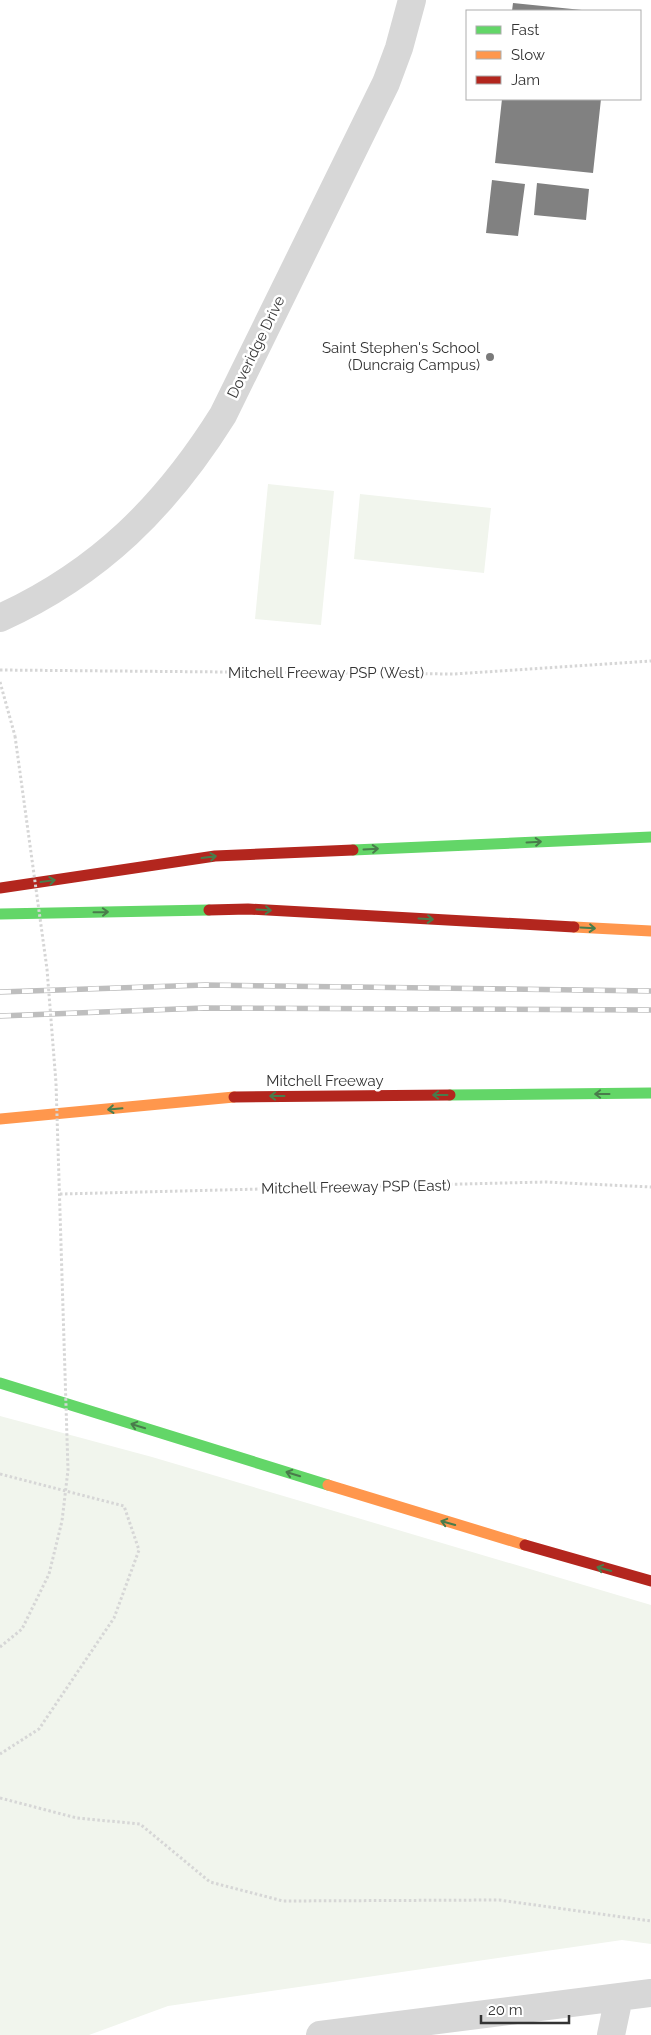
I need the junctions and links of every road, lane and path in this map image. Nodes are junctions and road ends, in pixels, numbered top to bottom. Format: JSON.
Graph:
{"nodes":[{"id":1,"x":412,"y":0,"type":"edge"},
{"id":2,"x":0,"y":618,"type":"edge"},
{"id":3,"x":651,"y":661,"type":"edge"},
{"id":4,"x":0,"y":670,"type":"edge"},
{"id":5,"x":0,"y":682,"type":"edge"},
{"id":6,"x":651,"y":837,"type":"edge"},
{"id":7,"x":0,"y":888,"type":"edge"},
{"id":8,"x":0,"y":914,"type":"edge"},
{"id":9,"x":651,"y":931,"type":"edge"},
{"id":10,"x":651,"y":1093,"type":"edge"},
{"id":11,"x":0,"y":1119,"type":"edge"},
{"id":12,"x":651,"y":1187,"type":"edge"},
{"id":13,"x":60,"y":1194,"type":"junction"},
{"id":14,"x":0,"y":1383,"type":"edge"},
{"id":15,"x":0,"y":1474,"type":"edge"},
{"id":16,"x":651,"y":1581,"type":"edge"},
{"id":17,"x":0,"y":1647,"type":"edge"},
{"id":18,"x":0,"y":1754,"type":"edge"},
{"id":19,"x":0,"y":1798,"type":"edge"},
{"id":20,"x":651,"y":1921,"type":"edge"},
{"id":21,"x":651,"y":1992,"type":"edge"},
{"id":22,"x":618,"y":1997,"type":"junction"},
{"id":23,"x":320,"y":2035,"type":"edge"},
{"id":24,"x":611,"y":2035,"type":"edge"}],
"edges":[{"from":1,"to":2,"type":"street","name":"Doveridge Drive"},
{"from":3,"to":4,"type":"path","name":"Mitchell Freeway PSP (West)"},
{"from":5,"to":13,"type":"path","bridge":true},
{"from":7,"to":6,"type":"highway","one_way":true},
{"from":8,"to":9,"type":"highway","one_way":true},
{"from":10,"to":11,"type":"highway","name":"Mitchell Freeway","one_way":true},
{"from":12,"to":13,"type":"path","name":"Mitchell Freeway PSP (East)"},
{"from":13,"to":17,"type":"path","bridge":true},
{"from":16,"to":14,"type":"highway","one_way":true},
{"from":15,"to":18,"type":"path"},
{"from":19,"to":20,"type":"path"},
{"from":21,"to":22,"type":"street"},
{"from":22,"to":23,"type":"street"},
{"from":22,"to":24,"type":"street"}]}
